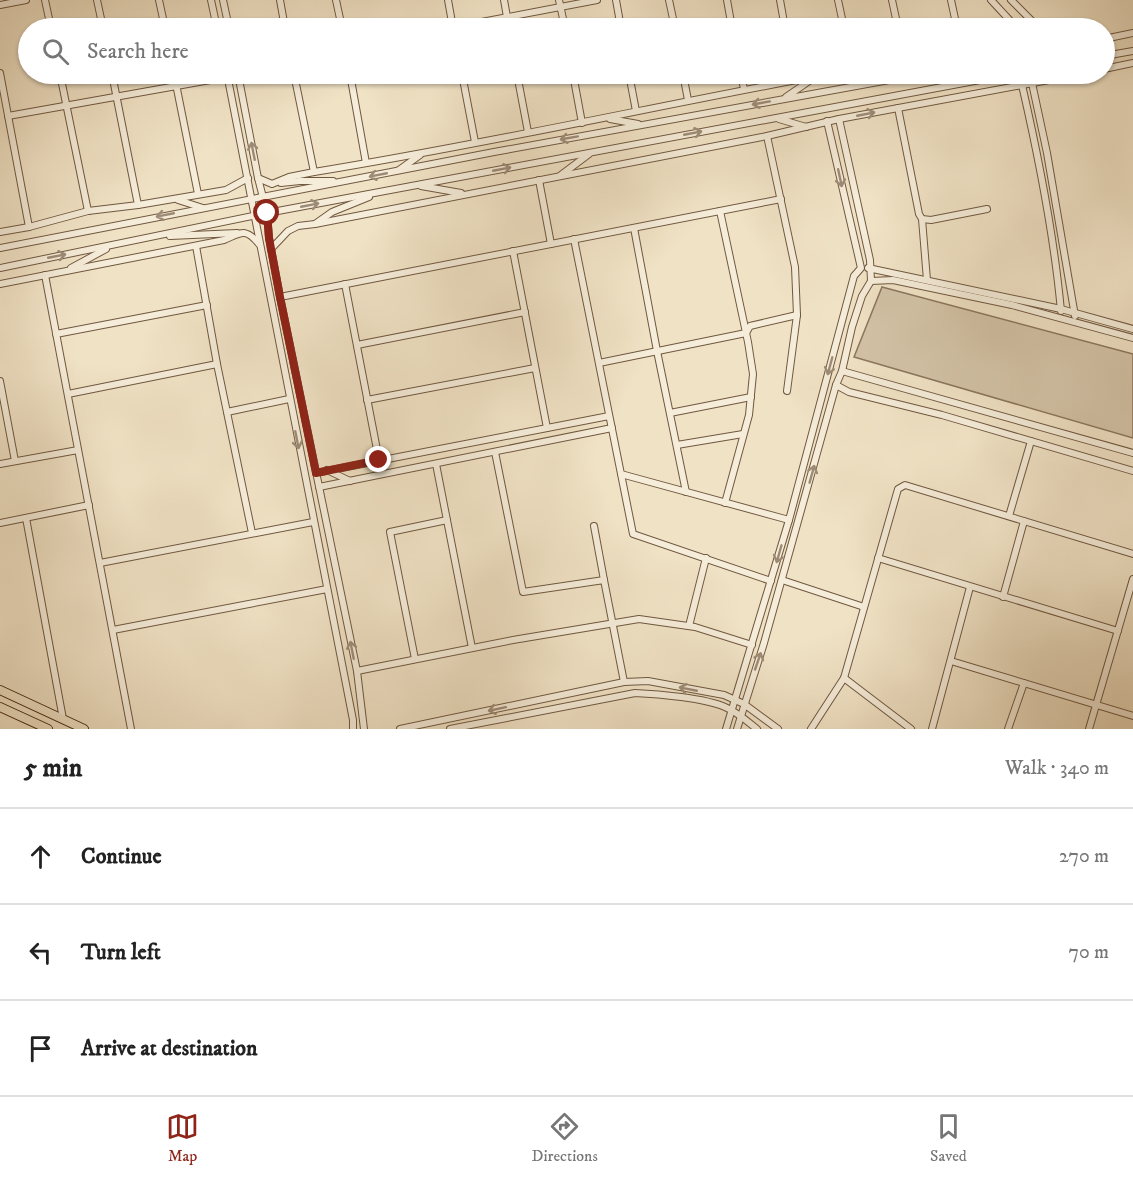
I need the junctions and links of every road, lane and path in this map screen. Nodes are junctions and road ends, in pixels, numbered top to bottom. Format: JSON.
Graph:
{"nodes":[{"id":1,"x":26,"y":0,"type":"edge"},
{"id":2,"x":45,"y":0,"type":"edge"},
{"id":3,"x":97,"y":0,"type":"edge"},
{"id":4,"x":159,"y":0,"type":"edge"},
{"id":5,"x":211,"y":0,"type":"edge"},
{"id":6,"x":223,"y":0,"type":"edge"},
{"id":7,"x":280,"y":0,"type":"edge"},
{"id":8,"x":336,"y":0,"type":"edge"},
{"id":9,"x":448,"y":0,"type":"edge"},
{"id":10,"x":504,"y":0,"type":"edge"},
{"id":11,"x":597,"y":0,"type":"edge"},
{"id":12,"x":616,"y":0,"type":"edge"},
{"id":13,"x":669,"y":0,"type":"edge"},
{"id":14,"x":727,"y":0,"type":"edge"},
{"id":15,"x":780,"y":0,"type":"edge"},
{"id":16,"x":838,"y":0,"type":"edge"},
{"id":17,"x":892,"y":0,"type":"edge"},
{"id":18,"x":951,"y":0,"type":"edge"},
{"id":19,"x":992,"y":0,"type":"edge"},
{"id":20,"x":1011,"y":0,"type":"edge"},
{"id":21,"x":560,"y":4,"type":"edge"},
{"id":22,"x":0,"y":5,"type":"edge"},
{"id":23,"x":507,"y":17,"type":"junction"},
{"id":24,"x":49,"y":18,"type":"edge"},
{"id":25,"x":101,"y":18,"type":"edge"},
{"id":26,"x":163,"y":18,"type":"edge"},
{"id":27,"x":215,"y":18,"type":"edge"},
{"id":28,"x":227,"y":18,"type":"edge"},
{"id":29,"x":283,"y":18,"type":"edge"},
{"id":30,"x":340,"y":18,"type":"edge"},
{"id":31,"x":451,"y":18,"type":"edge"},
{"id":32,"x":502,"y":18,"type":"edge"},
{"id":33,"x":619,"y":18,"type":"edge"},
{"id":34,"x":673,"y":18,"type":"edge"},
{"id":35,"x":730,"y":18,"type":"edge"},
{"id":36,"x":783,"y":18,"type":"edge"},
{"id":37,"x":842,"y":18,"type":"edge"},
{"id":38,"x":896,"y":18,"type":"edge"},
{"id":39,"x":955,"y":18,"type":"edge"},
{"id":40,"x":1008,"y":18,"type":"edge"},
{"id":41,"x":1029,"y":18,"type":"edge"},
{"id":42,"x":1133,"y":33,"type":"edge"},
{"id":43,"x":1115,"y":37,"type":"edge"},
{"id":44,"x":1133,"y":51,"type":"edge"},
{"id":45,"x":1115,"y":54,"type":"edge"},
{"id":46,"x":1133,"y":63,"type":"edge"},
{"id":47,"x":1115,"y":67,"type":"edge"},
{"id":48,"x":0,"y":73,"type":"edge"},
{"id":49,"x":62,"y":84,"type":"edge"},
{"id":50,"x":114,"y":84,"type":"edge"},
{"id":51,"x":181,"y":84,"type":"edge"},
{"id":52,"x":229,"y":84,"type":"edge"},
{"id":53,"x":240,"y":84,"type":"edge"},
{"id":54,"x":296,"y":84,"type":"edge"},
{"id":55,"x":352,"y":84,"type":"edge"},
{"id":56,"x":464,"y":84,"type":"edge"},
{"id":57,"x":519,"y":84,"type":"edge"},
{"id":58,"x":575,"y":84,"type":"edge"},
{"id":59,"x":631,"y":84,"type":"edge"},
{"id":60,"x":685,"y":84,"type":"edge"},
{"id":61,"x":743,"y":84,"type":"edge"},
{"id":62,"x":764,"y":84,"type":"edge"},
{"id":63,"x":805,"y":84,"type":"edge"},
{"id":64,"x":866,"y":84,"type":"edge"},
{"id":65,"x":958,"y":84,"type":"edge"},
{"id":66,"x":1027,"y":84,"type":"edge"},
{"id":67,"x":1032,"y":84,"type":"edge"},
{"id":68,"x":176,"y":85,"type":"junction"},
{"id":69,"x":1022,"y":85,"type":"junction"},
{"id":70,"x":744,"y":89,"type":"junction"},
{"id":71,"x":117,"y":96,"type":"junction"},
{"id":72,"x":783,"y":99,"type":"junction"},
{"id":73,"x":688,"y":100,"type":"junction"},
{"id":74,"x":66,"y":105,"type":"junction"},
{"id":75,"x":898,"y":108,"type":"junction"},
{"id":76,"x":636,"y":111,"type":"junction"},
{"id":77,"x":8,"y":116,"type":"junction"},
{"id":78,"x":605,"y":118,"type":"junction"},
{"id":79,"x":775,"y":118,"type":"junction"},
{"id":80,"x":839,"y":119,"type":"junction"},
{"id":81,"x":827,"y":121,"type":"junction"},
{"id":82,"x":582,"y":123,"type":"junction"},
{"id":83,"x":642,"y":125,"type":"junction"},
{"id":84,"x":808,"y":127,"type":"junction"},
{"id":85,"x":528,"y":132,"type":"junction"},
{"id":86,"x":767,"y":136,"type":"junction"},
{"id":87,"x":475,"y":142,"type":"junction"},
{"id":88,"x":423,"y":152,"type":"junction"},
{"id":89,"x":592,"y":153,"type":"junction"},
{"id":90,"x":366,"y":163,"type":"junction"},
{"id":91,"x":398,"y":171,"type":"junction"},
{"id":92,"x":314,"y":172,"type":"junction"},
{"id":93,"x":258,"y":177,"type":"junction"},
{"id":94,"x":558,"y":177,"type":"junction"},
{"id":95,"x":248,"y":178,"type":"junction"},
{"id":96,"x":539,"y":180,"type":"junction"},
{"id":97,"x":346,"y":182,"type":"junction"},
{"id":98,"x":272,"y":184,"type":"junction"},
{"id":99,"x":418,"y":185,"type":"junction"},
{"id":100,"x":383,"y":192,"type":"junction"},
{"id":101,"x":198,"y":194,"type":"junction"},
{"id":102,"x":467,"y":194,"type":"junction"},
{"id":103,"x":264,"y":197,"type":"junction"},
{"id":104,"x":176,"y":199,"type":"junction"},
{"id":105,"x":251,"y":199,"type":"junction"},
{"id":106,"x":781,"y":199,"type":"junction"},
{"id":107,"x":138,"y":205,"type":"junction"},
{"id":108,"x":203,"y":208,"type":"junction"},
{"id":109,"x":987,"y":208,"type":"dead end"},
{"id":110,"x":88,"y":211,"type":"junction"},
{"id":111,"x":720,"y":211,"type":"junction"},
{"id":112,"x":267,"y":213,"type":"junction"},
{"id":113,"x":255,"y":216,"type":"junction"},
{"id":114,"x":922,"y":219,"type":"junction"},
{"id":115,"x":315,"y":224,"type":"junction"},
{"id":116,"x":29,"y":227,"type":"junction"},
{"id":117,"x":634,"y":228,"type":"junction"},
{"id":118,"x":0,"y":232,"type":"edge"},
{"id":119,"x":243,"y":232,"type":"junction"},
{"id":120,"x":154,"y":236,"type":"junction"},
{"id":121,"x":574,"y":239,"type":"junction"},
{"id":122,"x":259,"y":244,"type":"junction"},
{"id":123,"x":551,"y":244,"type":"junction"},
{"id":124,"x":114,"y":245,"type":"junction"},
{"id":125,"x":196,"y":246,"type":"junction"},
{"id":126,"x":0,"y":248,"type":"edge"},
{"id":127,"x":271,"y":249,"type":"junction"},
{"id":128,"x":513,"y":251,"type":"junction"},
{"id":129,"x":0,"y":268,"type":"edge"},
{"id":130,"x":861,"y":268,"type":"junction"},
{"id":131,"x":871,"y":268,"type":"junction"},
{"id":132,"x":65,"y":272,"type":"junction"},
{"id":133,"x":45,"y":275,"type":"junction"},
{"id":134,"x":927,"y":280,"type":"junction"},
{"id":135,"x":871,"y":281,"type":"junction"},
{"id":136,"x":0,"y":284,"type":"edge"},
{"id":137,"x":345,"y":284,"type":"junction"},
{"id":138,"x":280,"y":297,"type":"junction"},
{"id":139,"x":207,"y":305,"type":"junction"},
{"id":140,"x":1061,"y":309,"type":"junction"},
{"id":141,"x":525,"y":312,"type":"junction"},
{"id":142,"x":1075,"y":313,"type":"junction"},
{"id":143,"x":797,"y":315,"type":"junction"},
{"id":144,"x":1062,"y":318,"type":"junction"},
{"id":145,"x":1076,"y":322,"type":"junction"},
{"id":146,"x":1133,"y":329,"type":"edge"},
{"id":147,"x":746,"y":333,"type":"junction"},
{"id":148,"x":56,"y":334,"type":"junction"},
{"id":149,"x":1133,"y":339,"type":"edge"},
{"id":150,"x":357,"y":345,"type":"junction"},
{"id":151,"x":657,"y":351,"type":"junction"},
{"id":152,"x":599,"y":363,"type":"junction"},
{"id":153,"x":217,"y":364,"type":"junction"},
{"id":154,"x":536,"y":368,"type":"junction"},
{"id":155,"x":842,"y":371,"type":"junction"},
{"id":156,"x":0,"y":381,"type":"edge"},
{"id":157,"x":836,"y":385,"type":"junction"},
{"id":158,"x":787,"y":391,"type":"dead end"},
{"id":159,"x":68,"y":394,"type":"junction"},
{"id":160,"x":751,"y":397,"type":"junction"},
{"id":161,"x":289,"y":399,"type":"junction"},
{"id":162,"x":367,"y":400,"type":"junction"},
{"id":163,"x":227,"y":412,"type":"junction"},
{"id":164,"x":670,"y":413,"type":"junction"},
{"id":165,"x":609,"y":416,"type":"junction"},
{"id":166,"x":547,"y":428,"type":"junction"},
{"id":167,"x":612,"y":428,"type":"junction"},
{"id":168,"x":743,"y":434,"type":"junction"},
{"id":169,"x":1031,"y":441,"type":"junction"},
{"id":170,"x":676,"y":445,"type":"junction"},
{"id":171,"x":78,"y":450,"type":"junction"},
{"id":172,"x":495,"y":452,"type":"junction"},
{"id":173,"x":1133,"y":453,"type":"edge"},
{"id":174,"x":379,"y":460,"type":"junction"},
{"id":175,"x":15,"y":461,"type":"junction"},
{"id":176,"x":0,"y":464,"type":"edge"},
{"id":177,"x":436,"y":464,"type":"junction"},
{"id":178,"x":327,"y":471,"type":"junction"},
{"id":179,"x":1133,"y":471,"type":"edge"},
{"id":180,"x":316,"y":473,"type":"junction"},
{"id":181,"x":621,"y":474,"type":"junction"},
{"id":182,"x":351,"y":481,"type":"junction"},
{"id":183,"x":319,"y":487,"type":"junction"},
{"id":184,"x":686,"y":492,"type":"junction"},
{"id":185,"x":725,"y":502,"type":"junction"},
{"id":186,"x":89,"y":505,"type":"junction"},
{"id":187,"x":1009,"y":516,"type":"junction"},
{"id":188,"x":26,"y":518,"type":"junction"},
{"id":189,"x":447,"y":520,"type":"junction"},
{"id":190,"x":789,"y":520,"type":"junction"},
{"id":191,"x":1024,"y":521,"type":"junction"},
{"id":192,"x":313,"y":522,"type":"junction"},
{"id":193,"x":0,"y":523,"type":"edge"},
{"id":194,"x":594,"y":526,"type":"dead end"},
{"id":195,"x":252,"y":533,"type":"junction"},
{"id":196,"x":1133,"y":554,"type":"edge"},
{"id":197,"x":706,"y":558,"type":"junction"},
{"id":198,"x":878,"y":558,"type":"junction"},
{"id":199,"x":100,"y":563,"type":"junction"},
{"id":200,"x":1133,"y":579,"type":"edge"},
{"id":201,"x":604,"y":580,"type":"junction"},
{"id":202,"x":771,"y":580,"type":"junction"},
{"id":203,"x":782,"y":580,"type":"junction"},
{"id":204,"x":970,"y":587,"type":"junction"},
{"id":205,"x":327,"y":589,"type":"junction"},
{"id":206,"x":1004,"y":597,"type":"junction"},
{"id":207,"x":864,"y":607,"type":"junction"},
{"id":208,"x":613,"y":623,"type":"junction"},
{"id":209,"x":689,"y":626,"type":"junction"},
{"id":210,"x":113,"y":630,"type":"junction"},
{"id":211,"x":1118,"y":631,"type":"junction"},
{"id":212,"x":752,"y":645,"type":"junction"},
{"id":213,"x":472,"y":648,"type":"junction"},
{"id":214,"x":415,"y":659,"type":"junction"},
{"id":215,"x":951,"y":661,"type":"junction"},
{"id":216,"x":357,"y":671,"type":"junction"},
{"id":217,"x":844,"y":678,"type":"junction"},
{"id":218,"x":0,"y":681,"type":"edge"},
{"id":219,"x":624,"y":682,"type":"junction"},
{"id":220,"x":1024,"y":683,"type":"junction"},
{"id":221,"x":1,"y":691,"type":"edge"},
{"id":222,"x":735,"y":700,"type":"junction"},
{"id":223,"x":744,"y":704,"type":"junction"},
{"id":224,"x":1096,"y":705,"type":"junction"},
{"id":225,"x":0,"y":707,"type":"edge"},
{"id":226,"x":732,"y":711,"type":"junction"},
{"id":227,"x":1133,"y":716,"type":"edge"},
{"id":228,"x":741,"y":717,"type":"junction"},
{"id":229,"x":63,"y":719,"type":"junction"},
{"id":230,"x":48,"y":729,"type":"edge"},
{"id":231,"x":84,"y":729,"type":"edge"},
{"id":232,"x":130,"y":729,"type":"edge"},
{"id":233,"x":353,"y":729,"type":"edge"},
{"id":234,"x":364,"y":729,"type":"edge"},
{"id":235,"x":400,"y":729,"type":"edge"},
{"id":236,"x":450,"y":729,"type":"edge"},
{"id":237,"x":726,"y":729,"type":"edge"},
{"id":238,"x":737,"y":729,"type":"edge"},
{"id":239,"x":757,"y":729,"type":"edge"},
{"id":240,"x":778,"y":729,"type":"edge"},
{"id":241,"x":811,"y":729,"type":"edge"},
{"id":242,"x":911,"y":729,"type":"edge"},
{"id":243,"x":932,"y":729,"type":"edge"},
{"id":244,"x":1008,"y":729,"type":"edge"},
{"id":245,"x":1089,"y":729,"type":"edge"}],
"edges":[{"from":1,"to":22,"type":"street"},
{"from":2,"to":24,"type":"street"},
{"from":3,"to":25,"type":"street"},
{"from":4,"to":26,"type":"street"},
{"from":5,"to":27,"type":"street"},
{"from":6,"to":28,"type":"street"},
{"from":7,"to":29,"type":"street"},
{"from":8,"to":30,"type":"street"},
{"from":9,"to":31,"type":"street"},
{"from":10,"to":23,"type":"street"},
{"from":11,"to":21,"type":"street"},
{"from":12,"to":33,"type":"street"},
{"from":13,"to":34,"type":"street"},
{"from":14,"to":35,"type":"street"},
{"from":15,"to":36,"type":"street"},
{"from":16,"to":37,"type":"street"},
{"from":17,"to":38,"type":"street"},
{"from":18,"to":39,"type":"street"},
{"from":19,"to":40,"type":"street"},
{"from":20,"to":41,"type":"street"},
{"from":21,"to":23,"type":"street"},
{"from":23,"to":32,"type":"street"},
{"from":42,"to":43,"type":"street"},
{"from":44,"to":45,"type":"street"},
{"from":46,"to":47,"type":"street"},
{"from":48,"to":77,"type":"street"},
{"from":49,"to":74,"type":"street"},
{"from":50,"to":71,"type":"street"},
{"from":51,"to":68,"type":"street"},
{"from":52,"to":95,"type":"street"},
{"from":93,"to":53,"type":"street","one_way":true},
{"from":54,"to":92,"type":"street"},
{"from":55,"to":90,"type":"street"},
{"from":56,"to":87,"type":"street"},
{"from":57,"to":85,"type":"street"},
{"from":58,"to":82,"type":"street"},
{"from":59,"to":76,"type":"street"},
{"from":60,"to":73,"type":"street"},
{"from":61,"to":70,"type":"street"},
{"from":62,"to":70,"type":"street"},
{"from":63,"to":72,"type":"street"},
{"from":64,"to":72,"type":"street"},
{"from":65,"to":79,"type":"street"},
{"from":66,"to":69,"type":"street"},
{"from":67,"to":142,"type":"street"},
{"from":68,"to":71,"type":"street"},
{"from":68,"to":101,"type":"street"},
{"from":69,"to":75,"type":"street"},
{"from":69,"to":140,"type":"street"},
{"from":70,"to":73,"type":"street"},
{"from":71,"to":74,"type":"street"},
{"from":71,"to":107,"type":"street"},
{"from":72,"to":83,"type":"street","one_way":true},
{"from":73,"to":76,"type":"street"},
{"from":74,"to":77,"type":"street"},
{"from":74,"to":110,"type":"street"},
{"from":80,"to":75,"type":"street","one_way":true},
{"from":75,"to":114,"type":"street"},
{"from":76,"to":78,"type":"street"},
{"from":77,"to":116,"type":"street"},
{"from":78,"to":82,"type":"street"},
{"from":78,"to":83,"type":"street"},
{"from":79,"to":84,"type":"street"},
{"from":89,"to":79,"type":"street","one_way":true},
{"from":80,"to":81,"type":"street"},
{"from":80,"to":131,"type":"street"},
{"from":81,"to":84,"type":"street"},
{"from":81,"to":130,"type":"street","one_way":true},
{"from":82,"to":85,"type":"street"},
{"from":83,"to":91,"type":"street","one_way":true},
{"from":84,"to":86,"type":"street"},
{"from":85,"to":87,"type":"street"},
{"from":86,"to":94,"type":"street"},
{"from":86,"to":106,"type":"street"},
{"from":87,"to":88,"type":"street"},
{"from":88,"to":90,"type":"street"},
{"from":88,"to":91,"type":"street"},
{"from":89,"to":94,"type":"street"},
{"from":99,"to":89,"type":"street","one_way":true},
{"from":90,"to":92,"type":"street"},
{"from":91,"to":97,"type":"street","one_way":true},
{"from":92,"to":98,"type":"street"},
{"from":93,"to":98,"type":"street"},
{"from":93,"to":103,"type":"street"},
{"from":94,"to":96,"type":"street"},
{"from":95,"to":101,"type":"street"},
{"from":95,"to":105,"type":"street"},
{"from":96,"to":102,"type":"street"},
{"from":96,"to":123,"type":"street"},
{"from":97,"to":98,"type":"street"},
{"from":97,"to":103,"type":"street"},
{"from":99,"to":100,"type":"street"},
{"from":99,"to":102,"type":"street"},
{"from":112,"to":100,"type":"street","one_way":true},
{"from":100,"to":115,"type":"street"},
{"from":101,"to":104,"type":"street"},
{"from":102,"to":115,"type":"street"},
{"from":103,"to":105,"type":"street"},
{"from":103,"to":112,"type":"street"},
{"from":104,"to":107,"type":"street"},
{"from":104,"to":108,"type":"street"},
{"from":105,"to":108,"type":"street"},
{"from":105,"to":113,"type":"street"},
{"from":106,"to":111,"type":"street"},
{"from":106,"to":143,"type":"street"},
{"from":107,"to":110,"type":"street"},
{"from":108,"to":126,"type":"street","one_way":true},
{"from":109,"to":114,"type":"street"},
{"from":110,"to":116,"type":"street"},
{"from":111,"to":117,"type":"street"},
{"from":111,"to":147,"type":"street"},
{"from":112,"to":113,"type":"street"},
{"from":112,"to":127,"type":"street"},
{"from":113,"to":120,"type":"street"},
{"from":113,"to":122,"type":"street"},
{"from":114,"to":134,"type":"street"},
{"from":115,"to":127,"type":"street"},
{"from":116,"to":118,"type":"street"},
{"from":117,"to":121,"type":"street"},
{"from":117,"to":151,"type":"street"},
{"from":119,"to":120,"type":"street"},
{"from":119,"to":122,"type":"street"},
{"from":119,"to":125,"type":"street"},
{"from":120,"to":124,"type":"street"},
{"from":121,"to":123,"type":"street"},
{"from":121,"to":152,"type":"street"},
{"from":122,"to":161,"type":"street"},
{"from":123,"to":128,"type":"street"},
{"from":129,"to":124,"type":"street","one_way":true},
{"from":124,"to":132,"type":"street"},
{"from":125,"to":132,"type":"street"},
{"from":125,"to":139,"type":"street"},
{"from":127,"to":138,"type":"street"},
{"from":128,"to":137,"type":"street"},
{"from":128,"to":141,"type":"street"},
{"from":130,"to":131,"type":"street"},
{"from":130,"to":190,"type":"street","one_way":true},
{"from":131,"to":134,"type":"street"},
{"from":131,"to":135,"type":"street"},
{"from":132,"to":133,"type":"street"},
{"from":133,"to":136,"type":"street"},
{"from":133,"to":148,"type":"street"},
{"from":134,"to":140,"type":"street"},
{"from":135,"to":144,"type":"street"},
{"from":135,"to":155,"type":"street"},
{"from":137,"to":138,"type":"street"},
{"from":137,"to":150,"type":"street"},
{"from":138,"to":180,"type":"street"},
{"from":139,"to":148,"type":"street"},
{"from":139,"to":153,"type":"street"},
{"from":140,"to":142,"type":"street"},
{"from":140,"to":144,"type":"street"},
{"from":141,"to":150,"type":"street"},
{"from":141,"to":154,"type":"street"},
{"from":142,"to":145,"type":"street"},
{"from":142,"to":146,"type":"street"},
{"from":143,"to":147,"type":"street"},
{"from":143,"to":158,"type":"street"},
{"from":144,"to":145,"type":"street"},
{"from":145,"to":149,"type":"street"},
{"from":147,"to":151,"type":"street"},
{"from":147,"to":160,"type":"street"},
{"from":148,"to":159,"type":"street"},
{"from":150,"to":162,"type":"street"},
{"from":151,"to":152,"type":"street"},
{"from":151,"to":164,"type":"street"},
{"from":152,"to":165,"type":"street"},
{"from":153,"to":159,"type":"street"},
{"from":153,"to":163,"type":"street"},
{"from":154,"to":162,"type":"street"},
{"from":154,"to":166,"type":"street"},
{"from":155,"to":157,"type":"street"},
{"from":155,"to":173,"type":"street"},
{"from":156,"to":175,"type":"street"},
{"from":157,"to":169,"type":"street"},
{"from":203,"to":157,"type":"street","one_way":true},
{"from":159,"to":171,"type":"street"},
{"from":160,"to":164,"type":"street"},
{"from":160,"to":168,"type":"street"},
{"from":161,"to":163,"type":"street"},
{"from":161,"to":192,"type":"street","one_way":true},
{"from":162,"to":174,"type":"street"},
{"from":163,"to":195,"type":"street"},
{"from":164,"to":170,"type":"street"},
{"from":165,"to":166,"type":"street"},
{"from":165,"to":167,"type":"street"},
{"from":166,"to":174,"type":"street"},
{"from":167,"to":172,"type":"street"},
{"from":167,"to":181,"type":"street"},
{"from":168,"to":170,"type":"street"},
{"from":168,"to":185,"type":"street"},
{"from":169,"to":179,"type":"street"},
{"from":169,"to":187,"type":"street"},
{"from":170,"to":184,"type":"street"},
{"from":171,"to":175,"type":"street"},
{"from":171,"to":186,"type":"street"},
{"from":172,"to":177,"type":"street"},
{"from":172,"to":201,"type":"street"},
{"from":174,"to":178,"type":"street"},
{"from":175,"to":176,"type":"street"},
{"from":177,"to":182,"type":"street"},
{"from":177,"to":189,"type":"street"},
{"from":178,"to":180,"type":"street"},
{"from":178,"to":182,"type":"street"},
{"from":180,"to":183,"type":"street"},
{"from":181,"to":184,"type":"street"},
{"from":181,"to":197,"type":"street"},
{"from":182,"to":183,"type":"street"},
{"from":216,"to":183,"type":"street","one_way":true},
{"from":184,"to":185,"type":"street"},
{"from":185,"to":190,"type":"street"},
{"from":186,"to":188,"type":"street"},
{"from":186,"to":199,"type":"street"},
{"from":187,"to":191,"type":"street"},
{"from":187,"to":198,"type":"street"},
{"from":188,"to":193,"type":"street"},
{"from":188,"to":229,"type":"street"},
{"from":189,"to":213,"type":"street"},
{"from":189,"to":214,"type":"street"},
{"from":190,"to":202,"type":"street","one_way":true},
{"from":191,"to":196,"type":"street"},
{"from":191,"to":206,"type":"street"},
{"from":192,"to":195,"type":"street"},
{"from":192,"to":205,"type":"street"},
{"from":194,"to":201,"type":"street"},
{"from":195,"to":199,"type":"street"},
{"from":197,"to":202,"type":"street"},
{"from":197,"to":209,"type":"street"},
{"from":198,"to":204,"type":"street"},
{"from":198,"to":207,"type":"street"},
{"from":199,"to":210,"type":"street"},
{"from":200,"to":211,"type":"street"},
{"from":201,"to":208,"type":"street"},
{"from":202,"to":212,"type":"street"},
{"from":203,"to":207,"type":"street"},
{"from":223,"to":203,"type":"street","one_way":true},
{"from":204,"to":206,"type":"street"},
{"from":204,"to":215,"type":"street"},
{"from":205,"to":210,"type":"street"},
{"from":205,"to":233,"type":"street"},
{"from":206,"to":211,"type":"street"},
{"from":207,"to":217,"type":"street"},
{"from":208,"to":209,"type":"street"},
{"from":208,"to":213,"type":"street"},
{"from":208,"to":219,"type":"street"},
{"from":209,"to":212,"type":"street"},
{"from":210,"to":232,"type":"street"},
{"from":211,"to":224,"type":"street"},
{"from":212,"to":222,"type":"street"},
{"from":213,"to":214,"type":"street"},
{"from":214,"to":216,"type":"street"},
{"from":215,"to":220,"type":"street"},
{"from":215,"to":243,"type":"street"},
{"from":216,"to":234,"type":"street"},
{"from":217,"to":241,"type":"street"},
{"from":217,"to":242,"type":"street"},
{"from":218,"to":221,"type":"street"},
{"from":222,"to":219,"type":"street","one_way":true},
{"from":219,"to":235,"type":"street","one_way":true},
{"from":220,"to":224,"type":"street"},
{"from":220,"to":244,"type":"street"},
{"from":221,"to":229,"type":"main road"},
{"from":222,"to":223,"type":"street"},
{"from":222,"to":226,"type":"street"},
{"from":223,"to":228,"type":"street"},
{"from":223,"to":240,"type":"street"},
{"from":224,"to":227,"type":"street"},
{"from":224,"to":245,"type":"street"},
{"from":225,"to":230,"type":"main road"},
{"from":226,"to":228,"type":"street"},
{"from":226,"to":236,"type":"street"},
{"from":226,"to":237,"type":"street"},
{"from":228,"to":238,"type":"street"},
{"from":228,"to":239,"type":"street"},
{"from":229,"to":231,"type":"main road"}]}
